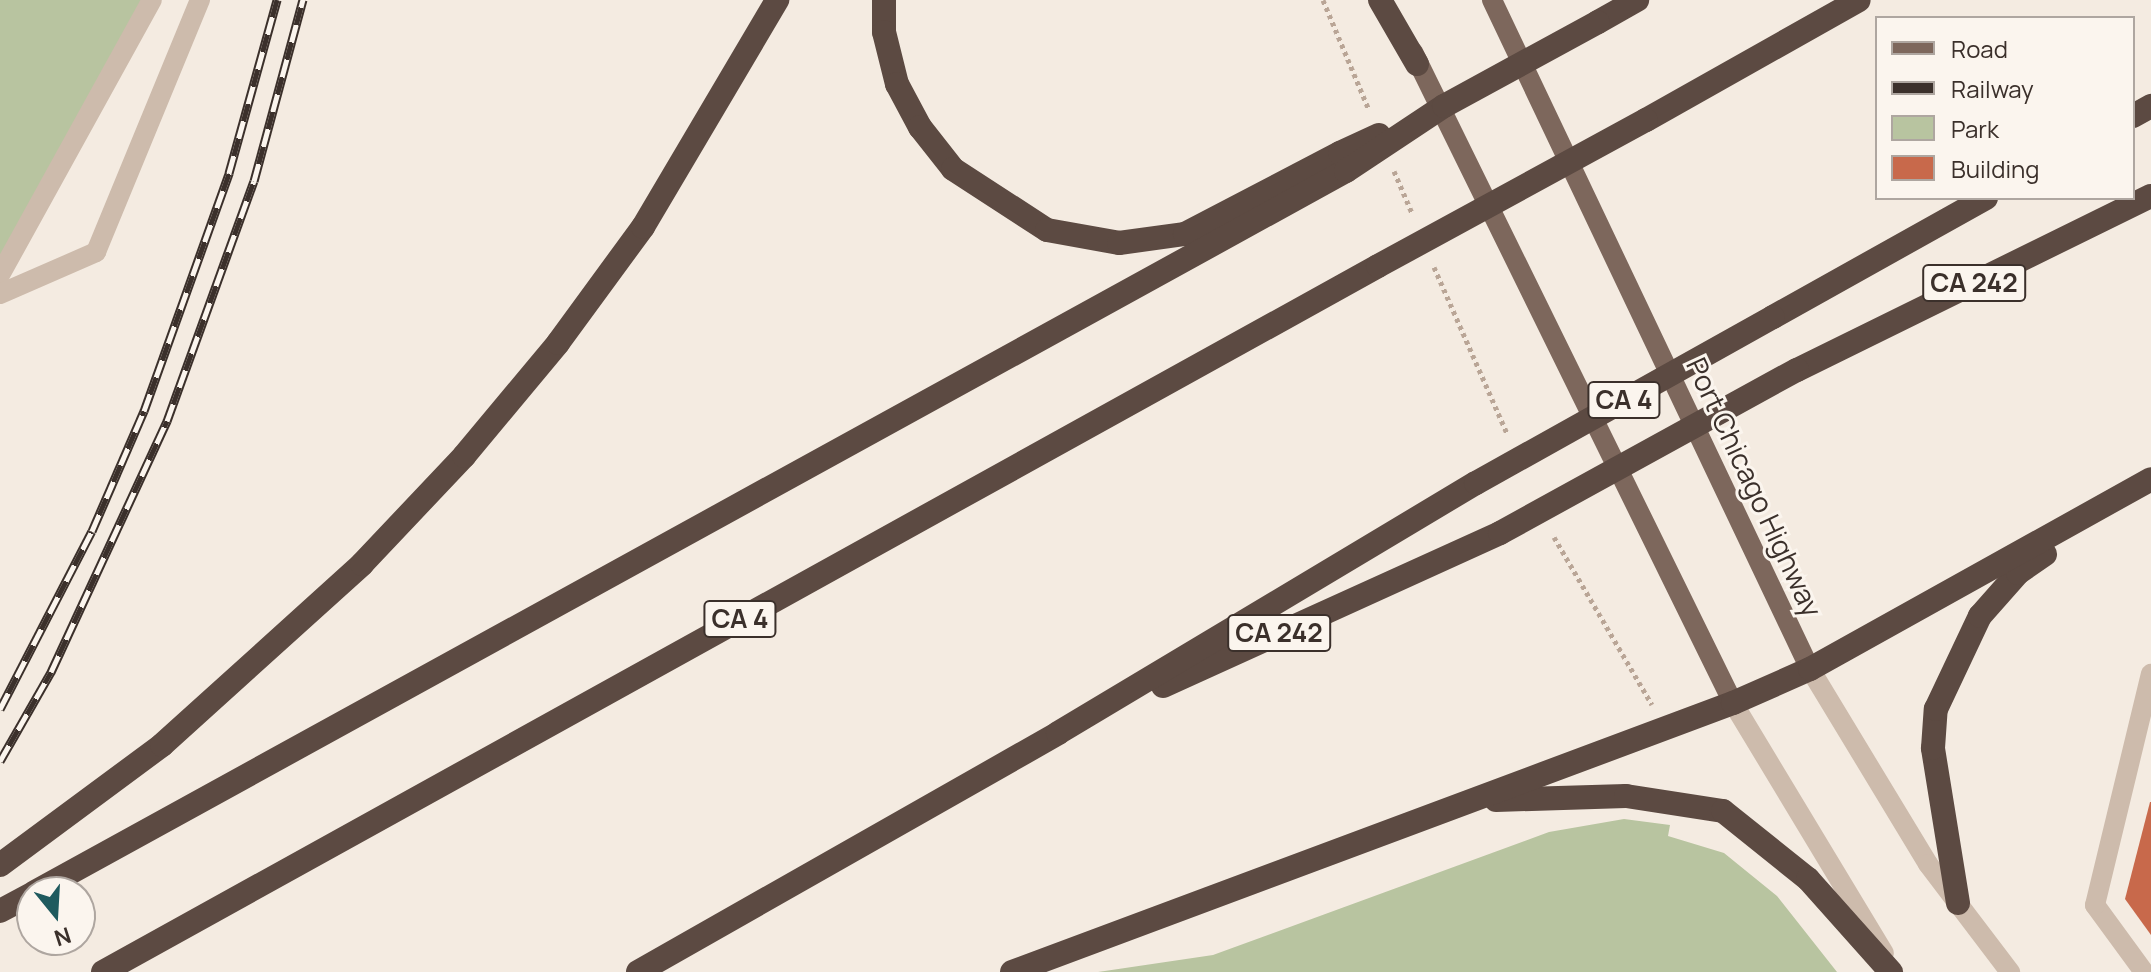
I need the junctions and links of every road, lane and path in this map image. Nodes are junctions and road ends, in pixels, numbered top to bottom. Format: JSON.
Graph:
{"nodes":[{"id":1,"x":152,"y":0,"type":"edge"},
{"id":2,"x":200,"y":0,"type":"edge"},
{"id":3,"x":777,"y":0,"type":"edge"},
{"id":4,"x":884,"y":0,"type":"edge"},
{"id":5,"x":1323,"y":0,"type":"edge"},
{"id":6,"x":1380,"y":0,"type":"edge"},
{"id":7,"x":1393,"y":0,"type":"edge"},
{"id":8,"x":1492,"y":0,"type":"edge"},
{"id":9,"x":1637,"y":0,"type":"edge"},
{"id":10,"x":1859,"y":0,"type":"edge"},
{"id":11,"x":1417,"y":64,"type":"junction"},
{"id":12,"x":1373,"y":120,"type":"dead end"},
{"id":13,"x":1343,"y":162,"type":"junction"},
{"id":14,"x":1391,"y":163,"type":"dead end"},
{"id":15,"x":2151,"y":196,"type":"edge"},
{"id":16,"x":1982,"y":200,"type":"edge"},
{"id":17,"x":1414,"y":220,"type":"dead end"},
{"id":18,"x":1432,"y":263,"type":"dead end"},
{"id":19,"x":0,"y":275,"type":"edge"},
{"id":20,"x":0,"y":294,"type":"edge"},
{"id":21,"x":1508,"y":436,"type":"dead end"},
{"id":22,"x":2147,"y":481,"type":"edge"},
{"id":23,"x":1547,"y":523,"type":"dead end"},
{"id":24,"x":1810,"y":669,"type":"junction"},
{"id":25,"x":2151,"y":674,"type":"edge"},
{"id":26,"x":1733,"y":703,"type":"junction"},
{"id":27,"x":1666,"y":729,"type":"junction"},
{"id":28,"x":1058,"y":733,"type":"junction"},
{"id":29,"x":1477,"y":801,"type":"junction"},
{"id":30,"x":0,"y":865,"type":"edge"},
{"id":31,"x":64,"y":876,"type":"edge"},
{"id":32,"x":1958,"y":903,"type":"junction"},
{"id":33,"x":103,"y":972,"type":"edge"},
{"id":34,"x":638,"y":972,"type":"edge"},
{"id":35,"x":1012,"y":972,"type":"edge"},
{"id":36,"x":1893,"y":972,"type":"edge"},
{"id":37,"x":2010,"y":972,"type":"edge"},
{"id":38,"x":2144,"y":972,"type":"edge"}],
"edges":[{"from":1,"to":19,"type":"street"},
{"from":2,"to":20,"type":"street"},
{"from":3,"to":30,"type":"highway"},
{"from":4,"to":13,"type":"highway"},
{"from":5,"to":12,"type":"path"},
{"from":6,"to":11,"type":"highway"},
{"from":7,"to":11,"type":"main road"},
{"from":8,"to":24,"type":"main road","name":"Port Chicago Highway"},
{"from":9,"to":13,"type":"highway","bridge":true},
{"from":10,"to":33,"type":"highway","number":"CA 4","bridge":true},
{"from":11,"to":26,"type":"main road"},
{"from":13,"to":31,"type":"highway"},
{"from":14,"to":17,"type":"path"},
{"from":15,"to":28,"type":"highway","number":"CA 242","bridge":true},
{"from":16,"to":28,"type":"highway","number":"CA 4","bridge":true},
{"from":18,"to":21,"type":"path"},
{"from":22,"to":24,"type":"highway"},
{"from":22,"to":32,"type":"highway"},
{"from":23,"to":27,"type":"path"},
{"from":24,"to":26,"type":"highway"},
{"from":24,"to":32,"type":"street","name":"Port Chicago Highway"},
{"from":25,"to":38,"type":"street"},
{"from":26,"to":27,"type":"highway"},
{"from":26,"to":36,"type":"street"},
{"from":27,"to":29,"type":"highway"},
{"from":28,"to":34,"type":"highway","number":"CA 4"},
{"from":29,"to":35,"type":"highway"},
{"from":29,"to":36,"type":"highway"},
{"from":32,"to":37,"type":"street","name":"Port Chicago Highway"}]}
